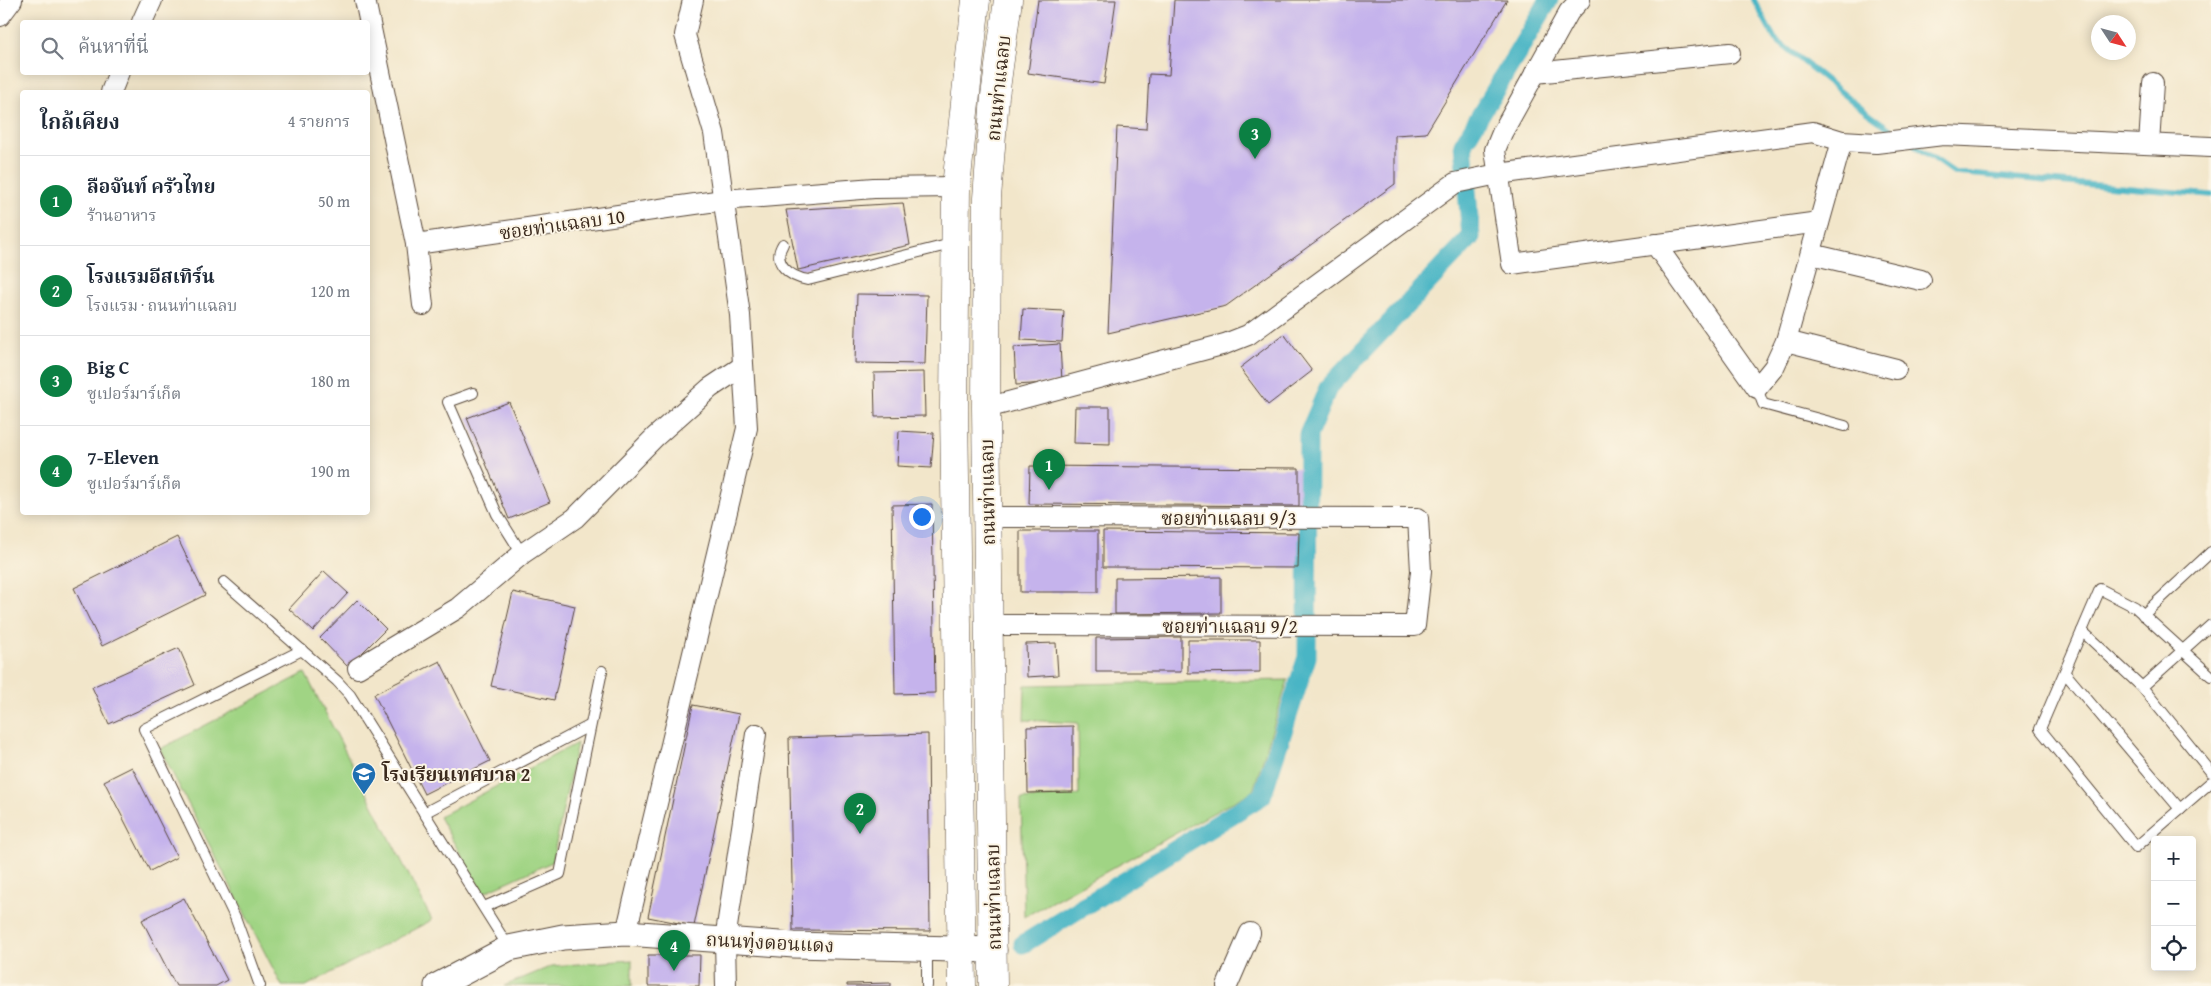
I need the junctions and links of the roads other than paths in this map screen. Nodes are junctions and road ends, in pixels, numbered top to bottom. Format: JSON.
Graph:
{"nodes":[{"id":1,"x":12,"y":0,"type":"edge"},
{"id":2,"x":152,"y":0,"type":"edge"},
{"id":3,"x":366,"y":0,"type":"edge"},
{"id":4,"x":693,"y":0,"type":"edge"},
{"id":5,"x":976,"y":0,"type":"edge"},
{"id":6,"x":1008,"y":0,"type":"edge"},
{"id":7,"x":1580,"y":0,"type":"edge"},
{"id":8,"x":0,"y":16,"type":"edge"},
{"id":9,"x":143,"y":20,"type":"edge"},
{"id":10,"x":1730,"y":53,"type":"dead end"},
{"id":11,"x":1535,"y":73,"type":"junction"},
{"id":12,"x":118,"y":75,"type":"edge"},
{"id":13,"x":2153,"y":83,"type":"dead end"},
{"id":14,"x":111,"y":90,"type":"edge"},
{"id":15,"x":1842,"y":140,"type":"junction"},
{"id":16,"x":2149,"y":144,"type":"junction"},
{"id":17,"x":2211,"y":147,"type":"edge"},
{"id":18,"x":1489,"y":176,"type":"junction"},
{"id":19,"x":956,"y":187,"type":"junction"},
{"id":20,"x":724,"y":200,"type":"junction"},
{"id":21,"x":1819,"y":222,"type":"junction"},
{"id":22,"x":956,"y":243,"type":"junction"},
{"id":23,"x":416,"y":244,"type":"junction"},
{"id":24,"x":783,"y":244,"type":"dead end"},
{"id":25,"x":1655,"y":244,"type":"junction"},
{"id":26,"x":1811,"y":254,"type":"junction"},
{"id":27,"x":1921,"y":280,"type":"dead end"},
{"id":28,"x":423,"y":305,"type":"dead end"},
{"id":29,"x":1786,"y":341,"type":"junction"},
{"id":30,"x":743,"y":366,"type":"junction"},
{"id":31,"x":1896,"y":369,"type":"dead end"},
{"id":32,"x":1757,"y":388,"type":"junction"},
{"id":33,"x":472,"y":393,"type":"dead end"},
{"id":34,"x":954,"y":408,"type":"junction"},
{"id":35,"x":986,"y":408,"type":"junction"},
{"id":36,"x":1845,"y":426,"type":"dead end"},
{"id":37,"x":988,"y":517,"type":"junction"},
{"id":38,"x":2211,"y":552,"type":"edge"},
{"id":39,"x":522,"y":554,"type":"junction"},
{"id":40,"x":1421,"y":571,"type":"joint"},
{"id":41,"x":224,"y":582,"type":"dead end"},
{"id":42,"x":2144,"y":615,"type":"junction"},
{"id":43,"x":989,"y":625,"type":"junction"},
{"id":44,"x":2211,"y":625,"type":"edge"},
{"id":45,"x":2082,"y":631,"type":"junction"},
{"id":46,"x":302,"y":650,"type":"junction"},
{"id":47,"x":2183,"y":650,"type":"junction"},
{"id":48,"x":358,"y":668,"type":"dead end"},
{"id":49,"x":602,"y":671,"type":"dead end"},
{"id":50,"x":2065,"y":673,"type":"junction"},
{"id":51,"x":2211,"y":676,"type":"edge"},
{"id":52,"x":2142,"y":687,"type":"junction"},
{"id":53,"x":589,"y":726,"type":"junction"},
{"id":54,"x":756,"y":734,"type":"dead end"},
{"id":55,"x":2211,"y":772,"type":"edge"},
{"id":56,"x":2211,"y":782,"type":"edge"},
{"id":57,"x":2180,"y":809,"type":"junction"},
{"id":58,"x":424,"y":813,"type":"junction"},
{"id":59,"x":484,"y":907,"type":"junction"},
{"id":60,"x":626,"y":933,"type":"junction"},
{"id":61,"x":1250,"y":933,"type":"dead end"},
{"id":62,"x":725,"y":940,"type":"junction"},
{"id":63,"x":510,"y":948,"type":"junction"},
{"id":64,"x":927,"y":948,"type":"junction"},
{"id":65,"x":962,"y":949,"type":"junction"},
{"id":66,"x":994,"y":950,"type":"junction"},
{"id":67,"x":260,"y":986,"type":"edge"},
{"id":68,"x":436,"y":986,"type":"edge"},
{"id":69,"x":726,"y":986,"type":"edge"},
{"id":70,"x":927,"y":986,"type":"edge"},
{"id":71,"x":962,"y":986,"type":"edge"},
{"id":72,"x":993,"y":986,"type":"edge"},
{"id":73,"x":1228,"y":986,"type":"edge"}],
"edges":[{"from":1,"to":8,"type":"street"},
{"from":2,"to":9,"type":"street"},
{"from":3,"to":23,"type":"street"},
{"from":4,"to":20,"type":"street"},
{"from":5,"to":19,"type":"main road","name":"ถนนท่าแฉลบ"},
{"from":6,"to":35,"type":"main road","name":"ถนนท่าแฉลบ"},
{"from":7,"to":11,"type":"street"},
{"from":10,"to":11,"type":"street"},
{"from":11,"to":18,"type":"street"},
{"from":12,"to":14,"type":"street"},
{"from":13,"to":16,"type":"street"},
{"from":15,"to":16,"type":"street"},
{"from":15,"to":18,"type":"street"},
{"from":15,"to":21,"type":"street"},
{"from":16,"to":17,"type":"street"},
{"from":18,"to":25,"type":"street"},
{"from":18,"to":35,"type":"street"},
{"from":19,"to":20,"type":"street","name":"ซอยท่าแฉลบ 10"},
{"from":19,"to":22,"type":"main road","name":"ถนนท่าแฉลบ"},
{"from":20,"to":23,"type":"street","name":"ซอยท่าแฉลบ 10"},
{"from":20,"to":30,"type":"street"},
{"from":21,"to":25,"type":"street"},
{"from":21,"to":26,"type":"street"},
{"from":22,"to":24,"type":"lane"},
{"from":22,"to":34,"type":"main road","name":"ถนนท่าแฉลบ"},
{"from":23,"to":28,"type":"street"},
{"from":25,"to":32,"type":"street"},
{"from":26,"to":27,"type":"street"},
{"from":26,"to":29,"type":"street"},
{"from":29,"to":31,"type":"street"},
{"from":29,"to":32,"type":"street"},
{"from":30,"to":39,"type":"street"},
{"from":30,"to":60,"type":"street"},
{"from":32,"to":36,"type":"lane"},
{"from":33,"to":39,"type":"lane"},
{"from":34,"to":35,"type":"main road"},
{"from":34,"to":65,"type":"main road","name":"ถนนท่าแฉลบ"},
{"from":35,"to":37,"type":"main road","name":"ถนนท่าแฉลบ"},
{"from":37,"to":40,"type":"street","name":"ซอยท่าแฉลบ 9/3"},
{"from":37,"to":43,"type":"main road","name":"ถนนท่าแฉลบ"},
{"from":38,"to":42,"type":"lane"},
{"from":39,"to":48,"type":"street"},
{"from":40,"to":43,"type":"street","name":"ซอยท่าแฉลบ 9/2"},
{"from":41,"to":46,"type":"lane"},
{"from":42,"to":45,"type":"lane"},
{"from":42,"to":47,"type":"lane"},
{"from":43,"to":66,"type":"main road","name":"ถนนท่าแฉลบ"},
{"from":44,"to":47,"type":"lane"},
{"from":45,"to":50,"type":"lane"},
{"from":45,"to":52,"type":"lane"},
{"from":46,"to":58,"type":"lane"},
{"from":46,"to":67,"type":"lane"},
{"from":47,"to":51,"type":"lane"},
{"from":47,"to":52,"type":"lane"},
{"from":49,"to":53,"type":"lane"},
{"from":50,"to":57,"type":"lane"},
{"from":50,"to":57,"type":"lane"},
{"from":52,"to":55,"type":"lane"},
{"from":53,"to":58,"type":"lane"},
{"from":53,"to":59,"type":"lane"},
{"from":54,"to":62,"type":"street"},
{"from":56,"to":57,"type":"lane"},
{"from":58,"to":59,"type":"lane"},
{"from":59,"to":63,"type":"lane"},
{"from":60,"to":62,"type":"street","name":"ถนนทุ่งดอนแดง"},
{"from":60,"to":63,"type":"street","name":"ถนนทุ่งดอนแดง"},
{"from":61,"to":73,"type":"street"},
{"from":62,"to":64,"type":"street","name":"ถนนทุ่งดอนแดง"},
{"from":62,"to":69,"type":"street"},
{"from":63,"to":68,"type":"street","name":"ถนนทุ่งดอนแดง"},
{"from":64,"to":65,"type":"street","name":"ถนนทุ่งดอนแดง"},
{"from":64,"to":70,"type":"lane"},
{"from":65,"to":66,"type":"street","name":"ถนนทุ่งดอนแดง"},
{"from":65,"to":71,"type":"main road","name":"ถนนท่าแฉลบ"},
{"from":66,"to":72,"type":"main road","name":"ถนนท่าแฉลบ"}]}
